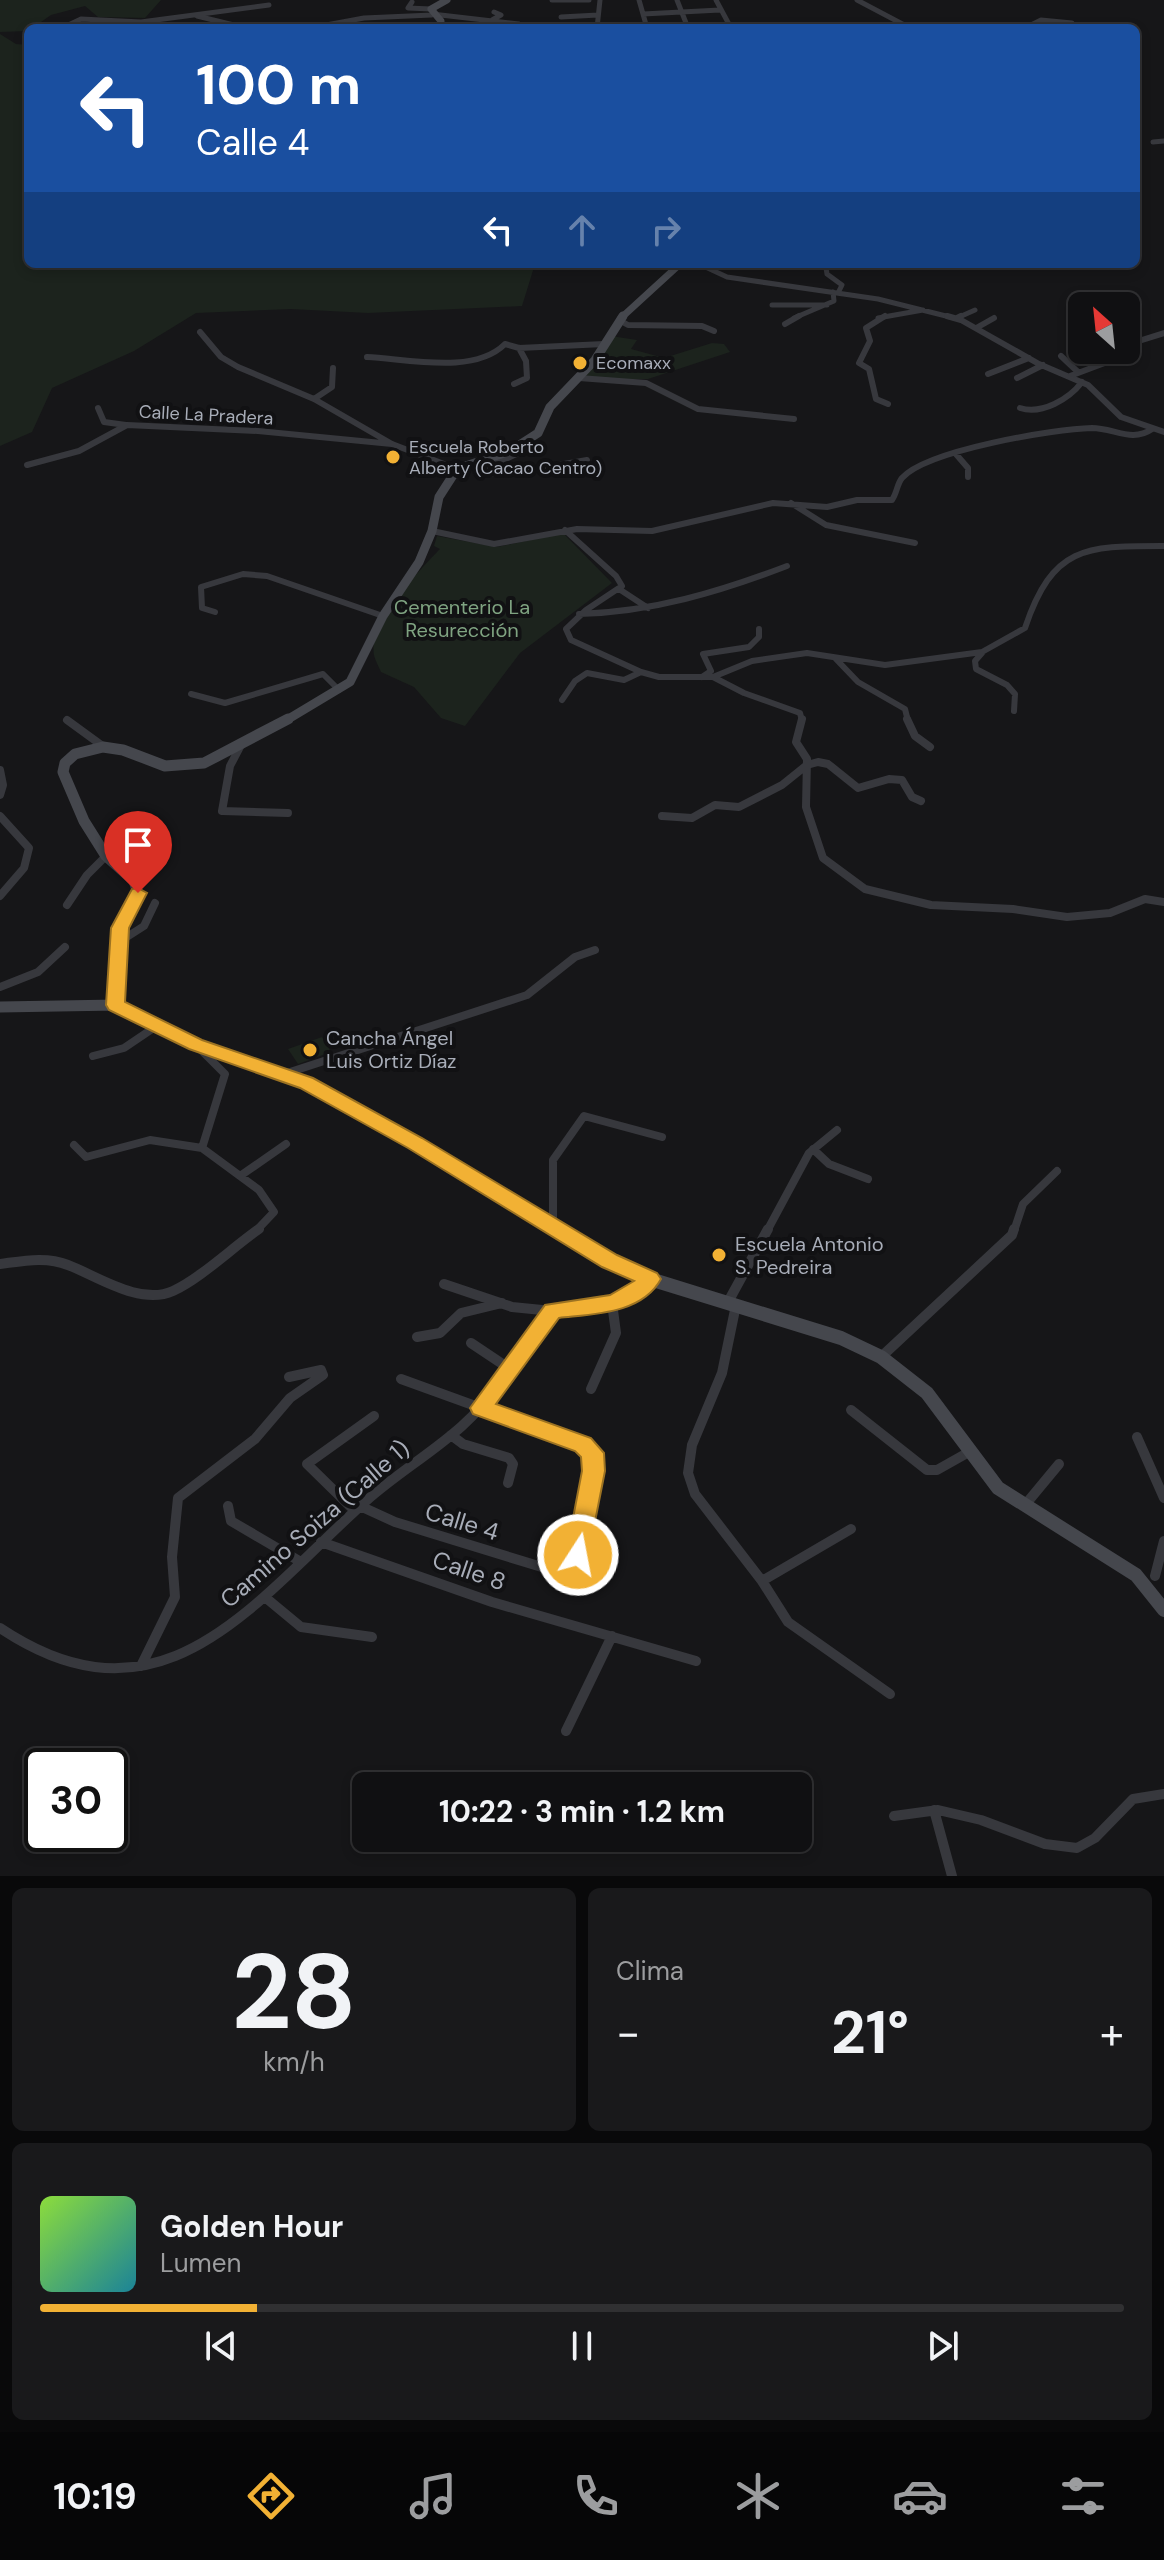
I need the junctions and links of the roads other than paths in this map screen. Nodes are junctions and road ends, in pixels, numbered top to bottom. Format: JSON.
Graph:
{"nodes":[{"id":1,"x":447,"y":0,"type":"edge"},
{"id":2,"x":552,"y":0,"type":"edge"},
{"id":3,"x":589,"y":0,"type":"edge"},
{"id":4,"x":600,"y":0,"type":"edge"},
{"id":5,"x":639,"y":0,"type":"edge"},
{"id":6,"x":677,"y":0,"type":"edge"},
{"id":7,"x":716,"y":0,"type":"edge"},
{"id":8,"x":857,"y":0,"type":"edge"},
{"id":9,"x":412,"y":2,"type":"dead end"},
{"id":10,"x":269,"y":5,"type":"dead end"},
{"id":11,"x":720,"y":10,"type":"junction"},
{"id":12,"x":494,"y":12,"type":"dead end"},
{"id":13,"x":680,"y":12,"type":"junction"},
{"id":14,"x":432,"y":13,"type":"junction"},
{"id":15,"x":643,"y":14,"type":"junction"},
{"id":16,"x":192,"y":15,"type":"junction"},
{"id":17,"x":598,"y":15,"type":"junction"},
{"id":18,"x":561,"y":17,"type":"dead end"},
{"id":19,"x":492,"y":20,"type":"junction"},
{"id":20,"x":1072,"y":23,"type":"dead end"},
{"id":21,"x":70,"y":24,"type":"edge"},
{"id":22,"x":229,"y":24,"type":"edge"},
{"id":23,"x":332,"y":24,"type":"edge"},
{"id":24,"x":440,"y":24,"type":"edge"},
{"id":25,"x":519,"y":24,"type":"dead end"},
{"id":26,"x":597,"y":24,"type":"edge"},
{"id":27,"x":646,"y":24,"type":"edge"},
{"id":28,"x":686,"y":24,"type":"edge"},
{"id":29,"x":729,"y":24,"type":"edge"},
{"id":30,"x":902,"y":24,"type":"edge"},
{"id":31,"x":1029,"y":24,"type":"edge"},
{"id":32,"x":1164,"y":141,"type":"edge"},
{"id":33,"x":1153,"y":142,"type":"dead end"},
{"id":34,"x":676,"y":268,"type":"edge"},
{"id":35,"x":708,"y":268,"type":"edge"},
{"id":36,"x":826,"y":268,"type":"edge"},
{"id":37,"x":836,"y":292,"type":"junction"},
{"id":38,"x":772,"y":305,"type":"dead end"},
{"id":39,"x":827,"y":305,"type":"junction"},
{"id":40,"x":924,"y":310,"type":"junction"},
{"id":41,"x":975,"y":310,"type":"dead end"},
{"id":42,"x":956,"y":318,"type":"junction"},
{"id":43,"x":994,"y":318,"type":"dead end"},
{"id":44,"x":619,"y":320,"type":"junction"},
{"id":45,"x":785,"y":324,"type":"dead end"},
{"id":46,"x":978,"y":327,"type":"junction"},
{"id":47,"x":714,"y":331,"type":"dead end"},
{"id":48,"x":200,"y":332,"type":"dead end"},
{"id":49,"x":1164,"y":333,"type":"edge"},
{"id":50,"x":1140,"y":342,"type":"edge"},
{"id":51,"x":604,"y":344,"type":"junction"},
{"id":52,"x":519,"y":348,"type":"junction"},
{"id":53,"x":1061,"y":356,"type":"dead end"},
{"id":54,"x":367,"y":357,"type":"dead end"},
{"id":55,"x":1029,"y":358,"type":"junction"},
{"id":56,"x":1101,"y":364,"type":"edge"},
{"id":57,"x":1043,"y":365,"type":"junction"},
{"id":58,"x":333,"y":368,"type":"dead end"},
{"id":59,"x":1078,"y":372,"type":"junction"},
{"id":60,"x":988,"y":374,"type":"dead end"},
{"id":61,"x":1070,"y":376,"type":"junction"},
{"id":62,"x":579,"y":378,"type":"junction"},
{"id":63,"x":1017,"y":378,"type":"dead end"},
{"id":64,"x":1082,"y":382,"type":"junction"},
{"id":65,"x":514,"y":384,"type":"dead end"},
{"id":66,"x":314,"y":399,"type":"junction"},
{"id":67,"x":888,"y":404,"type":"dead end"},
{"id":68,"x":98,"y":408,"type":"dead end"},
{"id":69,"x":1020,"y":408,"type":"dead end"},
{"id":70,"x":794,"y":419,"type":"dead end"},
{"id":71,"x":127,"y":425,"type":"junction"},
{"id":72,"x":1152,"y":429,"type":"junction"},
{"id":73,"x":1164,"y":432,"type":"edge"},
{"id":74,"x":528,"y":442,"type":"junction"},
{"id":75,"x":392,"y":444,"type":"junction"},
{"id":76,"x":955,"y":453,"type":"junction"},
{"id":77,"x":587,"y":460,"type":"dead end"},
{"id":78,"x":27,"y":465,"type":"dead end"},
{"id":79,"x":457,"y":469,"type":"junction"},
{"id":80,"x":968,"y":477,"type":"dead end"},
{"id":81,"x":791,"y":503,"type":"junction"},
{"id":82,"x":565,"y":530,"type":"junction"},
{"id":83,"x":432,"y":531,"type":"junction"},
{"id":84,"x":915,"y":543,"type":"dead end"},
{"id":85,"x":1164,"y":546,"type":"edge"},
{"id":86,"x":787,"y":566,"type":"dead end"},
{"id":87,"x":619,"y":589,"type":"junction"},
{"id":88,"x":648,"y":608,"type":"junction"},
{"id":89,"x":215,"y":612,"type":"dead end"},
{"id":90,"x":578,"y":614,"type":"junction"},
{"id":91,"x":383,"y":616,"type":"junction"},
{"id":92,"x":759,"y":629,"type":"dead end"},
{"id":93,"x":982,"y":652,"type":"junction"},
{"id":94,"x":835,"y":658,"type":"junction"},
{"id":95,"x":641,"y":672,"type":"junction"},
{"id":96,"x":713,"y":677,"type":"junction"},
{"id":97,"x":702,"y":678,"type":"junction"},
{"id":98,"x":339,"y":690,"type":"junction"},
{"id":99,"x":191,"y":694,"type":"dead end"},
{"id":100,"x":562,"y":700,"type":"dead end"},
{"id":101,"x":1014,"y":711,"type":"dead end"},
{"id":102,"x":67,"y":720,"type":"dead end"},
{"id":103,"x":104,"y":747,"type":"junction"},
{"id":104,"x":240,"y":747,"type":"junction"},
{"id":105,"x":930,"y":747,"type":"dead end"},
{"id":106,"x":807,"y":765,"type":"junction"},
{"id":107,"x":0,"y":770,"type":"edge"},
{"id":108,"x":0,"y":795,"type":"edge"},
{"id":109,"x":921,"y":801,"type":"dead end"},
{"id":110,"x":288,"y":813,"type":"dead end"},
{"id":111,"x":0,"y":816,"type":"edge"},
{"id":112,"x":662,"y":816,"type":"dead end"},
{"id":113,"x":106,"y":856,"type":"junction"},
{"id":114,"x":0,"y":896,"type":"edge"},
{"id":115,"x":1164,"y":902,"type":"edge"},
{"id":116,"x":155,"y":903,"type":"dead end"},
{"id":117,"x":67,"y":905,"type":"dead end"},
{"id":118,"x":119,"y":942,"type":"junction"},
{"id":119,"x":65,"y":947,"type":"dead end"},
{"id":120,"x":595,"y":950,"type":"dead end"},
{"id":121,"x":0,"y":987,"type":"edge"},
{"id":122,"x":116,"y":1005,"type":"junction"},
{"id":123,"x":0,"y":1007,"type":"edge"},
{"id":124,"x":158,"y":1025,"type":"junction"},
{"id":125,"x":195,"y":1044,"type":"junction"},
{"id":126,"x":93,"y":1056,"type":"dead end"},
{"id":127,"x":284,"y":1074,"type":"junction"},
{"id":128,"x":837,"y":1130,"type":"dead end"},
{"id":129,"x":662,"y":1137,"type":"dead end"},
{"id":130,"x":286,"y":1144,"type":"dead end"},
{"id":131,"x":74,"y":1145,"type":"dead end"},
{"id":132,"x":202,"y":1148,"type":"junction"},
{"id":133,"x":813,"y":1149,"type":"junction"},
{"id":134,"x":1057,"y":1171,"type":"dead end"},
{"id":135,"x":240,"y":1176,"type":"junction"},
{"id":136,"x":868,"y":1179,"type":"dead end"},
{"id":137,"x":553,"y":1226,"type":"junction"},
{"id":138,"x":0,"y":1264,"type":"edge"},
{"id":139,"x":650,"y":1279,"type":"junction"},
{"id":140,"x":444,"y":1284,"type":"dead end"},
{"id":141,"x":503,"y":1303,"type":"junction"},
{"id":142,"x":612,"y":1303,"type":"junction"},
{"id":143,"x":732,"y":1304,"type":"junction"},
{"id":144,"x":552,"y":1311,"type":"junction"},
{"id":145,"x":417,"y":1337,"type":"dead end"},
{"id":146,"x":471,"y":1343,"type":"dead end"},
{"id":147,"x":881,"y":1357,"type":"junction"},
{"id":148,"x":510,"y":1369,"type":"junction"},
{"id":149,"x":289,"y":1377,"type":"dead end"},
{"id":150,"x":401,"y":1379,"type":"dead end"},
{"id":151,"x":591,"y":1389,"type":"dead end"},
{"id":152,"x":481,"y":1408,"type":"junction"},
{"id":153,"x":851,"y":1410,"type":"dead end"},
{"id":154,"x":374,"y":1416,"type":"dead end"},
{"id":155,"x":451,"y":1435,"type":"junction"},
{"id":156,"x":1137,"y":1437,"type":"dead end"},
{"id":157,"x":969,"y":1452,"type":"junction"},
{"id":158,"x":1059,"y":1464,"type":"dead end"},
{"id":159,"x":508,"y":1483,"type":"dead end"},
{"id":160,"x":1164,"y":1498,"type":"edge"},
{"id":161,"x":1025,"y":1505,"type":"junction"},
{"id":162,"x":228,"y":1506,"type":"dead end"},
{"id":163,"x":358,"y":1508,"type":"junction"},
{"id":164,"x":851,"y":1529,"type":"dead end"},
{"id":165,"x":1164,"y":1541,"type":"edge"},
{"id":166,"x":321,"y":1542,"type":"junction"},
{"id":167,"x":301,"y":1562,"type":"junction"},
{"id":168,"x":1136,"y":1575,"type":"junction"},
{"id":169,"x":1160,"y":1576,"type":"edge"},
{"id":170,"x":762,"y":1581,"type":"junction"},
{"id":171,"x":266,"y":1598,"type":"junction"},
{"id":172,"x":1164,"y":1610,"type":"edge"},
{"id":173,"x":0,"y":1628,"type":"edge"},
{"id":174,"x":612,"y":1636,"type":"junction"},
{"id":175,"x":372,"y":1637,"type":"dead end"},
{"id":176,"x":696,"y":1661,"type":"dead end"},
{"id":177,"x":141,"y":1666,"type":"junction"},
{"id":178,"x":890,"y":1694,"type":"dead end"},
{"id":179,"x":566,"y":1731,"type":"dead end"},
{"id":180,"x":1164,"y":1794,"type":"edge"},
{"id":181,"x":934,"y":1810,"type":"junction"},
{"id":182,"x":894,"y":1816,"type":"dead end"},
{"id":183,"x":952,"y":1876,"type":"edge"}],
"edges":[{"from":1,"to":14,"type":"street"},
{"from":2,"to":3,"type":"street"},
{"from":4,"to":17,"type":"street"},
{"from":5,"to":15,"type":"street"},
{"from":6,"to":13,"type":"street"},
{"from":7,"to":11,"type":"street"},
{"from":8,"to":30,"type":"street"},
{"from":9,"to":14,"type":"street"},
{"from":10,"to":16,"type":"street"},
{"from":11,"to":13,"type":"street"},
{"from":11,"to":29,"type":"street"},
{"from":12,"to":19,"type":"street"},
{"from":13,"to":15,"type":"street"},
{"from":13,"to":28,"type":"street"},
{"from":14,"to":19,"type":"street"},
{"from":14,"to":23,"type":"street"},
{"from":14,"to":24,"type":"street"},
{"from":15,"to":27,"type":"street"},
{"from":16,"to":21,"type":"street"},
{"from":16,"to":22,"type":"street"},
{"from":17,"to":18,"type":"street"},
{"from":17,"to":26,"type":"street"},
{"from":19,"to":25,"type":"street"},
{"from":20,"to":31,"type":"street"},
{"from":32,"to":33,"type":"street"},
{"from":34,"to":44,"type":"street"},
{"from":35,"to":37,"type":"street"},
{"from":36,"to":37,"type":"street"},
{"from":37,"to":39,"type":"street"},
{"from":37,"to":40,"type":"street"},
{"from":38,"to":39,"type":"street"},
{"from":39,"to":45,"type":"street"},
{"from":40,"to":42,"type":"street"},
{"from":40,"to":67,"type":"street"},
{"from":41,"to":42,"type":"street"},
{"from":42,"to":46,"type":"street"},
{"from":43,"to":46,"type":"street"},
{"from":44,"to":47,"type":"street"},
{"from":44,"to":51,"type":"street"},
{"from":46,"to":55,"type":"street"},
{"from":48,"to":66,"type":"street"},
{"from":49,"to":50,"type":"street"},
{"from":51,"to":52,"type":"street"},
{"from":51,"to":62,"type":"street"},
{"from":52,"to":54,"type":"street"},
{"from":52,"to":65,"type":"street"},
{"from":53,"to":59,"type":"street"},
{"from":55,"to":57,"type":"street"},
{"from":55,"to":60,"type":"street"},
{"from":56,"to":59,"type":"street"},
{"from":57,"to":61,"type":"street"},
{"from":57,"to":63,"type":"street"},
{"from":58,"to":66,"type":"street"},
{"from":59,"to":61,"type":"street"},
{"from":61,"to":64,"type":"street"},
{"from":62,"to":70,"type":"street"},
{"from":62,"to":74,"type":"street"},
{"from":64,"to":69,"type":"street"},
{"from":64,"to":72,"type":"street"},
{"from":66,"to":75,"type":"street"},
{"from":68,"to":71,"type":"street"},
{"from":71,"to":75,"type":"street","name":"Calle La Pradera"},
{"from":71,"to":78,"type":"street","name":"Calle La Pradera"},
{"from":72,"to":73,"type":"street"},
{"from":72,"to":76,"type":"street"},
{"from":74,"to":77,"type":"street"},
{"from":74,"to":79,"type":"street"},
{"from":75,"to":79,"type":"street"},
{"from":76,"to":80,"type":"street"},
{"from":76,"to":81,"type":"street"},
{"from":79,"to":83,"type":"street"},
{"from":81,"to":82,"type":"street"},
{"from":81,"to":84,"type":"street"},
{"from":82,"to":83,"type":"street"},
{"from":82,"to":87,"type":"street"},
{"from":83,"to":91,"type":"street"},
{"from":85,"to":93,"type":"street"},
{"from":86,"to":88,"type":"street"},
{"from":87,"to":88,"type":"street"},
{"from":87,"to":90,"type":"street"},
{"from":88,"to":90,"type":"street"},
{"from":89,"to":91,"type":"street"},
{"from":90,"to":95,"type":"street"},
{"from":91,"to":98,"type":"street"},
{"from":92,"to":97,"type":"street"},
{"from":93,"to":94,"type":"street"},
{"from":93,"to":101,"type":"street"},
{"from":94,"to":96,"type":"street"},
{"from":94,"to":105,"type":"street"},
{"from":95,"to":97,"type":"street"},
{"from":95,"to":100,"type":"street"},
{"from":96,"to":97,"type":"street"},
{"from":96,"to":106,"type":"street"},
{"from":98,"to":99,"type":"street"},
{"from":98,"to":104,"type":"street"},
{"from":102,"to":103,"type":"street"},
{"from":103,"to":104,"type":"street"},
{"from":103,"to":113,"type":"street"},
{"from":104,"to":110,"type":"street"},
{"from":106,"to":109,"type":"street"},
{"from":106,"to":112,"type":"street"},
{"from":106,"to":115,"type":"street"},
{"from":107,"to":108,"type":"street"},
{"from":111,"to":114,"type":"street"},
{"from":113,"to":117,"type":"street"},
{"from":113,"to":118,"type":"street"},
{"from":116,"to":118,"type":"street"},
{"from":118,"to":122,"type":"street"},
{"from":119,"to":121,"type":"street"},
{"from":120,"to":127,"type":"street"},
{"from":122,"to":123,"type":"street"},
{"from":122,"to":124,"type":"street"},
{"from":124,"to":125,"type":"street"},
{"from":124,"to":126,"type":"street"},
{"from":125,"to":127,"type":"street"},
{"from":125,"to":132,"type":"street"},
{"from":127,"to":137,"type":"street"},
{"from":128,"to":133,"type":"street"},
{"from":129,"to":137,"type":"street"},
{"from":130,"to":135,"type":"street"},
{"from":131,"to":132,"type":"street"},
{"from":132,"to":135,"type":"street"},
{"from":133,"to":136,"type":"street"},
{"from":133,"to":143,"type":"street"},
{"from":134,"to":147,"type":"street"},
{"from":135,"to":138,"type":"street"},
{"from":137,"to":139,"type":"street"},
{"from":139,"to":142,"type":"street"},
{"from":139,"to":143,"type":"street"},
{"from":140,"to":141,"type":"street"},
{"from":141,"to":144,"type":"street"},
{"from":141,"to":145,"type":"street"},
{"from":142,"to":144,"type":"street"},
{"from":142,"to":151,"type":"street"},
{"from":143,"to":147,"type":"street"},
{"from":143,"to":170,"type":"street"},
{"from":144,"to":148,"type":"street","name":"Camino Soiza (Calle 1)"},
{"from":146,"to":148,"type":"street"},
{"from":147,"to":157,"type":"street"},
{"from":148,"to":152,"type":"street","name":"Camino Soiza (Calle 1)"},
{"from":149,"to":177,"type":"street"},
{"from":150,"to":152,"type":"street","name":"Calle 4"},
{"from":152,"to":155,"type":"street","name":"Camino Soiza (Calle 1)"},
{"from":152,"to":163,"type":"street","name":"Calle 4"},
{"from":153,"to":157,"type":"street"},
{"from":154,"to":163,"type":"street"},
{"from":155,"to":159,"type":"street"},
{"from":155,"to":163,"type":"street","name":"Camino Soiza (Calle 1)"},
{"from":156,"to":160,"type":"street"},
{"from":157,"to":161,"type":"street"},
{"from":158,"to":161,"type":"street"},
{"from":161,"to":168,"type":"street"},
{"from":162,"to":167,"type":"street"},
{"from":163,"to":166,"type":"street","name":"Camino Soiza (Calle 1)"},
{"from":164,"to":170,"type":"street"},
{"from":165,"to":169,"type":"street"},
{"from":166,"to":167,"type":"street","name":"Camino Soiza (Calle 1)"},
{"from":166,"to":174,"type":"street","name":"Calle 8"},
{"from":167,"to":171,"type":"street","name":"Camino Soiza (Calle 1)"},
{"from":168,"to":169,"type":"street"},
{"from":168,"to":172,"type":"street"},
{"from":170,"to":178,"type":"street"},
{"from":171,"to":175,"type":"street"},
{"from":171,"to":177,"type":"street","name":"Camino Soiza (Calle 1)"},
{"from":173,"to":177,"type":"street","name":"Camino Soiza (Calle 1)"},
{"from":174,"to":176,"type":"street","name":"Calle 8"},
{"from":174,"to":179,"type":"street"},
{"from":180,"to":181,"type":"street"},
{"from":181,"to":182,"type":"street"},
{"from":181,"to":183,"type":"street"}]}
